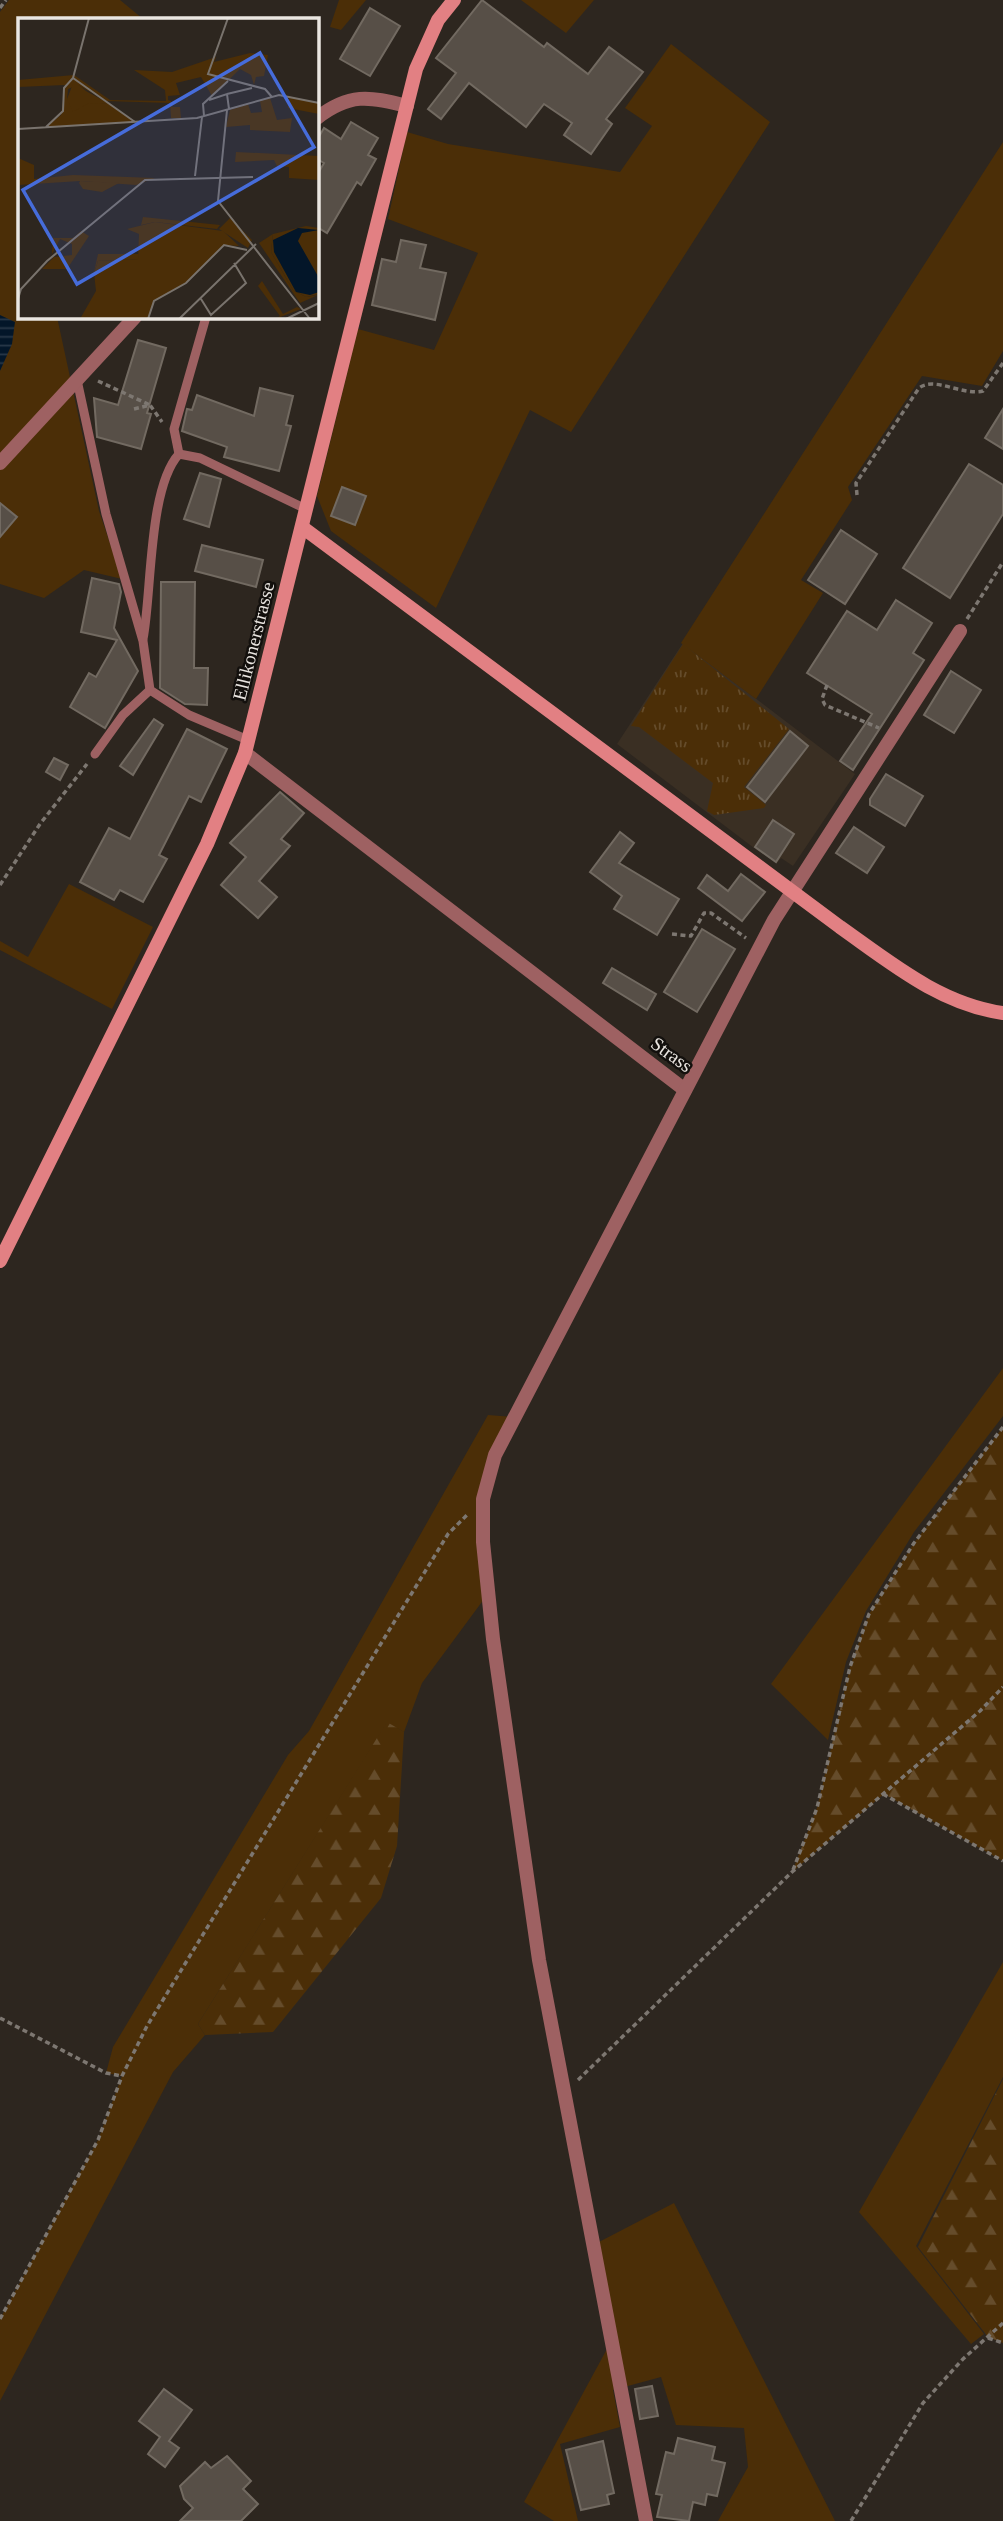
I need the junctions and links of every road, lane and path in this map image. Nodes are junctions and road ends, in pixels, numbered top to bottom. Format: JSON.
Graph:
{"nodes":[{"id":1,"x":6,"y":0,"type":"edge"},
{"id":2,"x":454,"y":0,"type":"edge"},
{"id":3,"x":0,"y":8,"type":"edge"},
{"id":4,"x":407,"y":106,"type":"junction"},
{"id":5,"x":318,"y":117,"type":"edge"},
{"id":6,"x":134,"y":318,"type":"edge"},
{"id":7,"x":206,"y":318,"type":"edge"},
{"id":8,"x":1003,"y":362,"type":"edge"},
{"id":9,"x":77,"y":380,"type":"junction"},
{"id":10,"x":98,"y":381,"type":"dead end"},
{"id":11,"x":150,"y":405,"type":"junction"},
{"id":12,"x":134,"y":409,"type":"dead end"},
{"id":13,"x":159,"y":417,"type":"dead end"},
{"id":14,"x":178,"y":454,"type":"junction"},
{"id":15,"x":0,"y":463,"type":"edge"},
{"id":16,"x":857,"y":495,"type":"dead end"},
{"id":17,"x":306,"y":509,"type":"junction"},
{"id":18,"x":302,"y":527,"type":"junction"},
{"id":19,"x":1003,"y":562,"type":"edge"},
{"id":20,"x":960,"y":631,"type":"joint"},
{"id":21,"x":143,"y":641,"type":"junction"},
{"id":22,"x":827,"y":685,"type":"dead end"},
{"id":23,"x":150,"y":690,"type":"junction"},
{"id":24,"x":894,"y":734,"type":"junction"},
{"id":25,"x":246,"y":747,"type":"junction"},
{"id":26,"x":95,"y":754,"type":"joint"},
{"id":27,"x":0,"y":885,"type":"edge"},
{"id":28,"x":793,"y":892,"type":"junction"},
{"id":29,"x":672,"y":934,"type":"dead end"},
{"id":30,"x":760,"y":947,"type":"junction"},
{"id":31,"x":1003,"y":1013,"type":"edge"},
{"id":32,"x":685,"y":1090,"type":"junction"},
{"id":33,"x":0,"y":1261,"type":"edge"},
{"id":34,"x":1003,"y":1427,"type":"edge"},
{"id":35,"x":483,"y":1499,"type":"junction"},
{"id":36,"x":1003,"y":1687,"type":"edge"},
{"id":37,"x":883,"y":1794,"type":"junction"},
{"id":38,"x":1003,"y":1861,"type":"edge"},
{"id":39,"x":792,"y":1872,"type":"junction"},
{"id":40,"x":0,"y":2018,"type":"edge"},
{"id":41,"x":122,"y":2076,"type":"junction"},
{"id":42,"x":562,"y":2084,"type":"junction"},
{"id":43,"x":0,"y":2319,"type":"edge"},
{"id":44,"x":1003,"y":2323,"type":"edge"},
{"id":45,"x":988,"y":2337,"type":"junction"},
{"id":46,"x":1003,"y":2343,"type":"edge"},
{"id":47,"x":646,"y":2521,"type":"edge"},
{"id":48,"x":851,"y":2521,"type":"edge"}],
"edges":[{"from":1,"to":3,"type":"path"},
{"from":2,"to":4,"type":"street","name":"Ellikonerstrasse"},
{"from":4,"to":5,"type":"street"},
{"from":4,"to":17,"type":"street","name":"Ellikonerstrasse"},
{"from":6,"to":9,"type":"street"},
{"from":7,"to":14,"type":"lane"},
{"from":8,"to":16,"type":"path"},
{"from":9,"to":15,"type":"street"},
{"from":9,"to":21,"type":"lane"},
{"from":10,"to":11,"type":"path"},
{"from":11,"to":12,"type":"path"},
{"from":11,"to":13,"type":"path"},
{"from":14,"to":17,"type":"lane"},
{"from":14,"to":21,"type":"lane"},
{"from":17,"to":18,"type":"street","name":"Ellikonerstrasse"},
{"from":18,"to":25,"type":"street","name":"Ellikonerstrasse"},
{"from":18,"to":28,"type":"street"},
{"from":19,"to":20,"type":"path"},
{"from":20,"to":24,"type":"street","name":"Strass"},
{"from":21,"to":23,"type":"lane"},
{"from":22,"to":24,"type":"path"},
{"from":23,"to":25,"type":"lane"},
{"from":23,"to":26,"type":"lane"},
{"from":24,"to":28,"type":"street","name":"Strass"},
{"from":25,"to":32,"type":"street","name":"Strass"},
{"from":25,"to":33,"type":"street","name":"Ellikonerstrasse"},
{"from":26,"to":27,"type":"path"},
{"from":28,"to":30,"type":"street","name":"Strass"},
{"from":28,"to":31,"type":"street"},
{"from":29,"to":30,"type":"path"},
{"from":30,"to":32,"type":"street","name":"Strass"},
{"from":32,"to":35,"type":"street"},
{"from":34,"to":39,"type":"path"},
{"from":35,"to":41,"type":"path"},
{"from":35,"to":42,"type":"street"},
{"from":36,"to":37,"type":"path"},
{"from":37,"to":38,"type":"path"},
{"from":37,"to":39,"type":"path"},
{"from":39,"to":42,"type":"path"},
{"from":40,"to":41,"type":"path"},
{"from":41,"to":43,"type":"path"},
{"from":42,"to":47,"type":"street"},
{"from":44,"to":45,"type":"path"},
{"from":45,"to":46,"type":"path"},
{"from":45,"to":48,"type":"path"}]}
